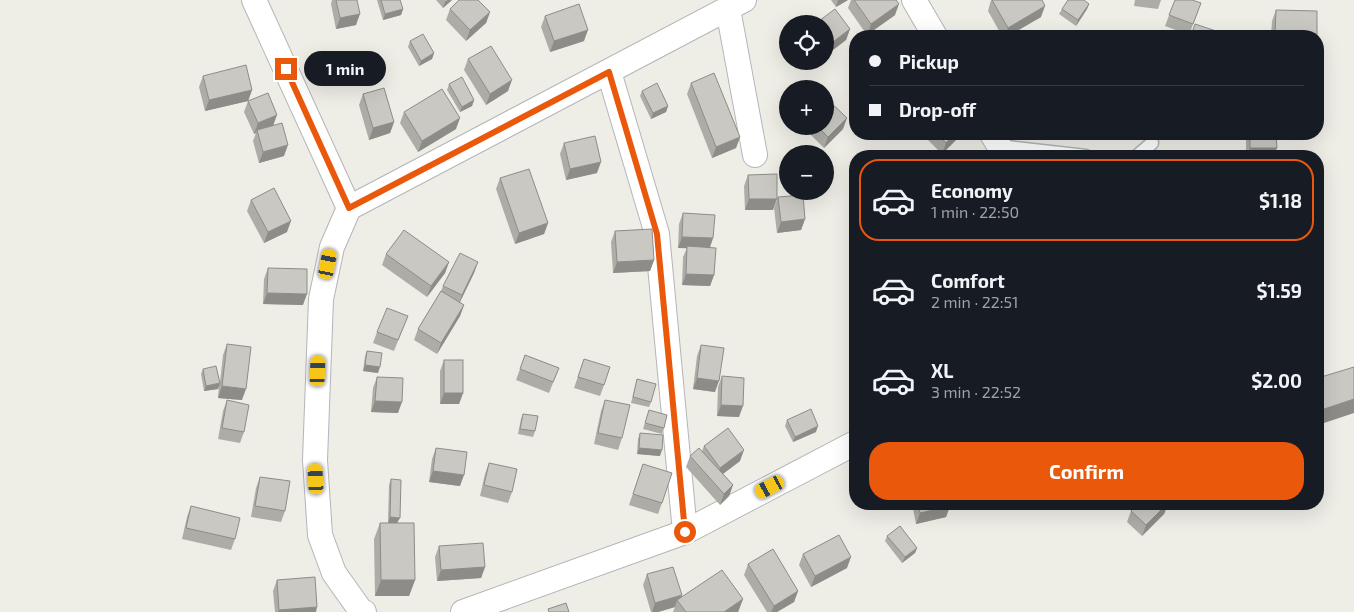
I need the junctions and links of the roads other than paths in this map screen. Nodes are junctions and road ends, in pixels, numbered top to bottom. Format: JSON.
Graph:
{"nodes":[{"id":1,"x":254,"y":0,"type":"edge"},
{"id":2,"x":914,"y":0,"type":"edge"},
{"id":3,"x":736,"y":4,"type":"edge"},
{"id":4,"x":932,"y":30,"type":"edge"},
{"id":5,"x":609,"y":72,"type":"junction"},
{"id":6,"x":1152,"y":142,"type":"dead end"},
{"id":7,"x":999,"y":145,"type":"edge"},
{"id":8,"x":1039,"y":150,"type":"edge"},
{"id":9,"x":1143,"y":150,"type":"edge"},
{"id":10,"x":755,"y":155,"type":"dead end"},
{"id":11,"x":349,"y":208,"type":"junction"},
{"id":12,"x":849,"y":446,"type":"edge"},
{"id":13,"x":685,"y":532,"type":"junction"},
{"id":14,"x":364,"y":612,"type":"edge"},
{"id":15,"x":464,"y":612,"type":"edge"}],
"edges":[{"from":1,"to":11,"type":"street"},
{"from":2,"to":4,"type":"street"},
{"from":3,"to":5,"type":"street"},
{"from":3,"to":10,"type":"street"},
{"from":5,"to":11,"type":"street"},
{"from":5,"to":13,"type":"street"},
{"from":6,"to":9,"type":"lane"},
{"from":7,"to":8,"type":"lane"},
{"from":11,"to":14,"type":"street"},
{"from":12,"to":13,"type":"street"},
{"from":13,"to":15,"type":"street"}]}
